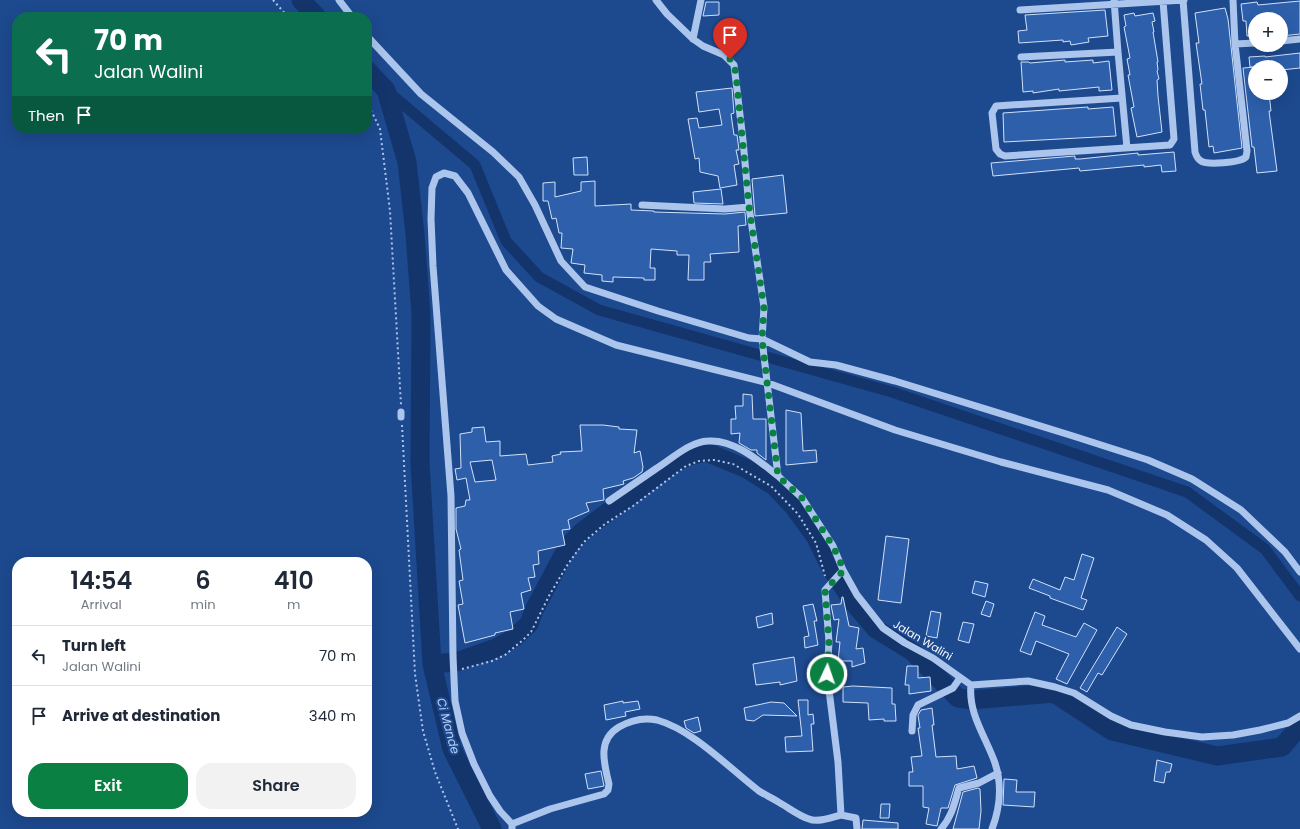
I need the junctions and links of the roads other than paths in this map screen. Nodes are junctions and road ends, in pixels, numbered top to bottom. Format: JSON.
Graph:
{"nodes":[{"id":1,"x":340,"y":0,"type":"edge"},
{"id":2,"x":656,"y":0,"type":"edge"},
{"id":3,"x":701,"y":0,"type":"edge"},
{"id":4,"x":1184,"y":0,"type":"edge"},
{"id":5,"x":1233,"y":0,"type":"edge"},
{"id":6,"x":1163,"y":1,"type":"junction"},
{"id":7,"x":1114,"y":3,"type":"edge"},
{"id":8,"x":1020,"y":10,"type":"dead end"},
{"id":9,"x":348,"y":12,"type":"edge"},
{"id":10,"x":693,"y":39,"type":"junction"},
{"id":11,"x":1300,"y":39,"type":"edge"},
{"id":12,"x":1288,"y":40,"type":"edge"},
{"id":13,"x":372,"y":42,"type":"edge"},
{"id":14,"x":1248,"y":43,"type":"edge"},
{"id":15,"x":1235,"y":44,"type":"junction"},
{"id":16,"x":1118,"y":52,"type":"junction"},
{"id":17,"x":1021,"y":57,"type":"dead end"},
{"id":18,"x":1122,"y":98,"type":"junction"},
{"id":19,"x":1128,"y":148,"type":"junction"},
{"id":20,"x":642,"y":206,"type":"dead end"},
{"id":21,"x":749,"y":207,"type":"junction"},
{"id":22,"x":763,"y":341,"type":"junction"},
{"id":23,"x":768,"y":380,"type":"junction"},
{"id":24,"x":778,"y":476,"type":"junction"},
{"id":25,"x":609,"y":501,"type":"dead end"},
{"id":26,"x":842,"y":572,"type":"junction"},
{"id":27,"x":1300,"y":572,"type":"edge"},
{"id":28,"x":1300,"y":649,"type":"edge"},
{"id":29,"x":960,"y":678,"type":"junction"},
{"id":30,"x":971,"y":685,"type":"junction"},
{"id":31,"x":1300,"y":716,"type":"edge"},
{"id":32,"x":912,"y":731,"type":"dead end"},
{"id":33,"x":998,"y":773,"type":"junction"},
{"id":34,"x":842,"y":814,"type":"junction"},
{"id":35,"x":512,"y":826,"type":"edge"},
{"id":36,"x":857,"y":829,"type":"edge"},
{"id":37,"x":941,"y":829,"type":"edge"},
{"id":38,"x":992,"y":829,"type":"edge"}],
"edges":[{"from":1,"to":9,"type":"street"},
{"from":2,"to":10,"type":"street"},
{"from":3,"to":10,"type":"street"},
{"from":4,"to":6,"type":"street"},
{"from":4,"to":15,"type":"street"},
{"from":5,"to":15,"type":"street"},
{"from":6,"to":7,"type":"street"},
{"from":6,"to":19,"type":"street"},
{"from":7,"to":8,"type":"street"},
{"from":7,"to":16,"type":"street"},
{"from":10,"to":21,"type":"street"},
{"from":11,"to":12,"type":"street"},
{"from":13,"to":22,"type":"street"},
{"from":14,"to":15,"type":"street"},
{"from":16,"to":17,"type":"street"},
{"from":16,"to":18,"type":"street"},
{"from":18,"to":19,"type":"street"},
{"from":18,"to":19,"type":"street"},
{"from":20,"to":21,"type":"street"},
{"from":21,"to":22,"type":"street"},
{"from":22,"to":23,"type":"street"},
{"from":22,"to":27,"type":"street"},
{"from":23,"to":24,"type":"street"},
{"from":23,"to":28,"type":"street"},
{"from":23,"to":35,"type":"street"},
{"from":24,"to":25,"type":"street","name":"Jalan Walini"},
{"from":24,"to":26,"type":"street","name":"Jalan Walini"},
{"from":26,"to":29,"type":"street","name":"Jalan Walini"},
{"from":26,"to":34,"type":"street"},
{"from":29,"to":30,"type":"street","name":"Jalan Walini"},
{"from":29,"to":32,"type":"street"},
{"from":30,"to":31,"type":"street"},
{"from":30,"to":33,"type":"street"},
{"from":33,"to":37,"type":"street"},
{"from":33,"to":38,"type":"street"},
{"from":34,"to":35,"type":"street"},
{"from":34,"to":36,"type":"street"}]}
